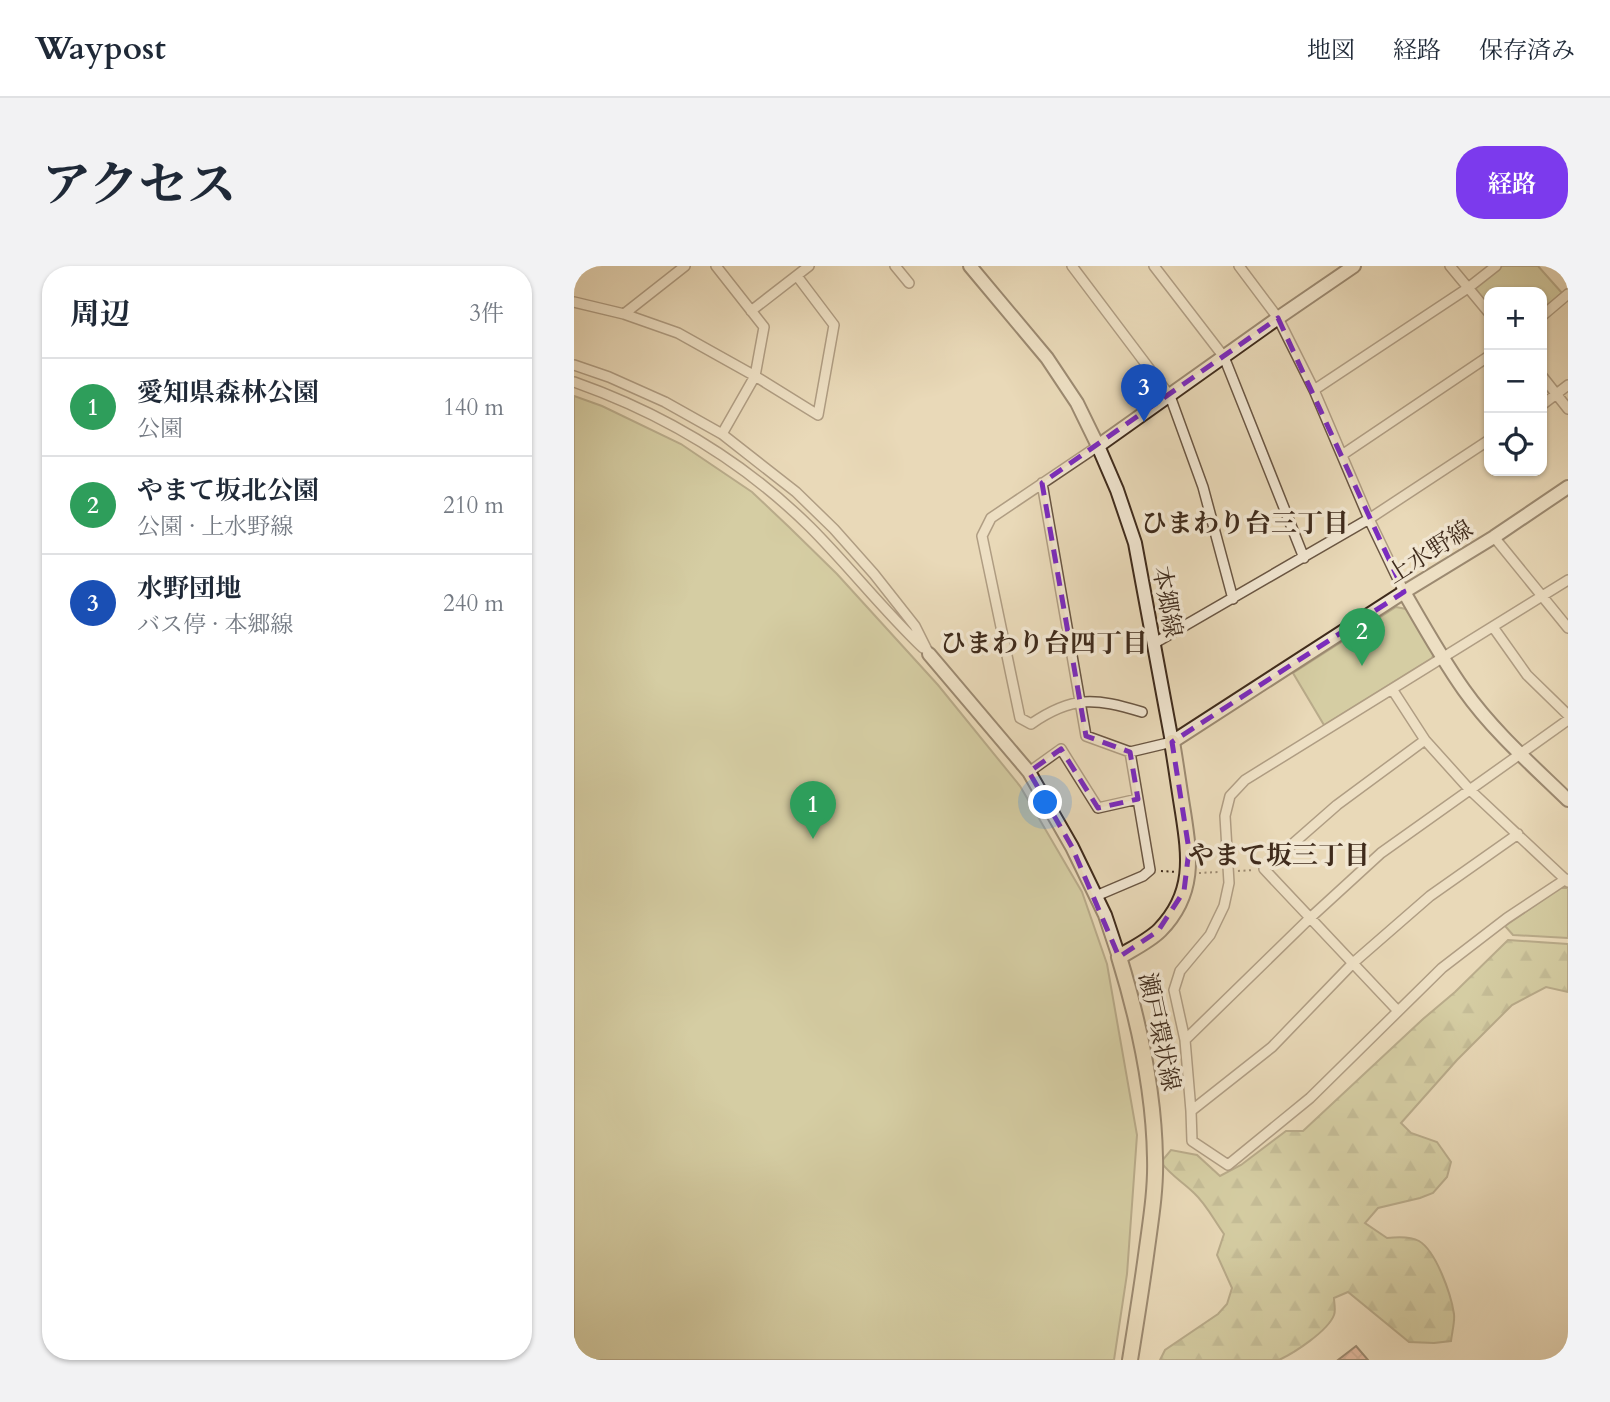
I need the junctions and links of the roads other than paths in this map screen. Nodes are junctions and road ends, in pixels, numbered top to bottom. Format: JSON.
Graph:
{"nodes":[{"id":1,"x":685,"y":266,"type":"edge"},
{"id":2,"x":716,"y":266,"type":"edge"},
{"id":3,"x":809,"y":266,"type":"edge"},
{"id":4,"x":895,"y":266,"type":"edge"},
{"id":5,"x":1072,"y":266,"type":"edge"},
{"id":6,"x":1154,"y":266,"type":"edge"},
{"id":7,"x":1238,"y":266,"type":"edge"},
{"id":8,"x":1354,"y":266,"type":"edge"},
{"id":9,"x":1450,"y":266,"type":"edge"},
{"id":10,"x":1496,"y":266,"type":"edge"},
{"id":11,"x":973,"y":267,"type":"edge"},
{"id":12,"x":1337,"y":271,"type":"edge"},
{"id":13,"x":797,"y":276,"type":"junction"},
{"id":14,"x":909,"y":283,"type":"dead end"},
{"id":15,"x":1468,"y":288,"type":"junction"},
{"id":16,"x":1568,"y":294,"type":"edge"},
{"id":17,"x":574,"y":302,"type":"edge"},
{"id":18,"x":1484,"y":307,"type":"edge"},
{"id":19,"x":751,"y":311,"type":"junction"},
{"id":20,"x":1547,"y":312,"type":"edge"},
{"id":21,"x":624,"y":314,"type":"junction"},
{"id":22,"x":1278,"y":318,"type":"junction"},
{"id":23,"x":1224,"y":357,"type":"junction"},
{"id":24,"x":1484,"y":359,"type":"edge"},
{"id":25,"x":574,"y":365,"type":"edge"},
{"id":26,"x":755,"y":376,"type":"junction"},
{"id":27,"x":574,"y":382,"type":"edge"},
{"id":28,"x":1547,"y":382,"type":"edge"},
{"id":29,"x":1568,"y":385,"type":"edge"},
{"id":30,"x":1314,"y":390,"type":"junction"},
{"id":31,"x":1557,"y":395,"type":"junction"},
{"id":32,"x":1170,"y":396,"type":"junction"},
{"id":33,"x":1547,"y":402,"type":"edge"},
{"id":34,"x":1568,"y":409,"type":"edge"},
{"id":35,"x":722,"y":434,"type":"junction"},
{"id":36,"x":1484,"y":443,"type":"edge"},
{"id":37,"x":1098,"y":446,"type":"junction"},
{"id":38,"x":1342,"y":455,"type":"junction"},
{"id":39,"x":1042,"y":483,"type":"junction"},
{"id":40,"x":1568,"y":487,"type":"edge"},
{"id":41,"x":1369,"y":519,"type":"junction"},
{"id":42,"x":1494,"y":537,"type":"junction"},
{"id":43,"x":1304,"y":558,"type":"junction"},
{"id":44,"x":1568,"y":580,"type":"edge"},
{"id":45,"x":1404,"y":592,"type":"junction"},
{"id":46,"x":1543,"y":597,"type":"junction"},
{"id":47,"x":1233,"y":598,"type":"junction"},
{"id":48,"x":1493,"y":628,"type":"junction"},
{"id":49,"x":1568,"y":628,"type":"edge"},
{"id":50,"x":1153,"y":644,"type":"junction"},
{"id":51,"x":929,"y":654,"type":"junction"},
{"id":52,"x":1442,"y":657,"type":"junction"},
{"id":53,"x":1392,"y":689,"type":"junction"},
{"id":54,"x":1080,"y":701,"type":"junction"},
{"id":55,"x":1142,"y":712,"type":"dead end"},
{"id":56,"x":1568,"y":715,"type":"edge"},
{"id":57,"x":1568,"y":720,"type":"edge"},
{"id":58,"x":1425,"y":740,"type":"junction"},
{"id":59,"x":1172,"y":741,"type":"junction"},
{"id":60,"x":1130,"y":752,"type":"junction"},
{"id":61,"x":1520,"y":753,"type":"junction"},
{"id":62,"x":1029,"y":772,"type":"junction"},
{"id":63,"x":1470,"y":790,"type":"junction"},
{"id":64,"x":1138,"y":799,"type":"junction"},
{"id":65,"x":1568,"y":800,"type":"edge"},
{"id":66,"x":1518,"y":834,"type":"junction"},
{"id":67,"x":1567,"y":881,"type":"edge"},
{"id":68,"x":1096,"y":897,"type":"junction"},
{"id":69,"x":1310,"y":918,"type":"junction"},
{"id":70,"x":1119,"y":957,"type":"junction"},
{"id":71,"x":1353,"y":963,"type":"junction"},
{"id":72,"x":1398,"y":1011,"type":"junction"},
{"id":73,"x":1185,"y":1040,"type":"junction"},
{"id":74,"x":1191,"y":1111,"type":"junction"},
{"id":75,"x":1130,"y":1360,"type":"edge"}],
"edges":[{"from":1,"to":21,"type":"street"},
{"from":2,"to":19,"type":"street"},
{"from":3,"to":13,"type":"street"},
{"from":4,"to":14,"type":"street"},
{"from":5,"to":32,"type":"street"},
{"from":6,"to":23,"type":"street"},
{"from":7,"to":22,"type":"street"},
{"from":8,"to":12,"type":"street"},
{"from":9,"to":15,"type":"street"},
{"from":10,"to":15,"type":"street"},
{"from":11,"to":37,"type":"street","name":"本郷線"},
{"from":12,"to":22,"type":"street"},
{"from":13,"to":19,"type":"street"},
{"from":13,"to":26,"type":"street"},
{"from":15,"to":18,"type":"street"},
{"from":15,"to":30,"type":"street"},
{"from":16,"to":20,"type":"street"},
{"from":17,"to":21,"type":"street"},
{"from":19,"to":26,"type":"street"},
{"from":21,"to":26,"type":"street"},
{"from":22,"to":23,"type":"street"},
{"from":22,"to":30,"type":"street"},
{"from":23,"to":32,"type":"street"},
{"from":23,"to":43,"type":"street"},
{"from":24,"to":38,"type":"street"},
{"from":25,"to":35,"type":"street"},
{"from":26,"to":35,"type":"street"},
{"from":27,"to":51,"type":"street"},
{"from":28,"to":31,"type":"street"},
{"from":29,"to":31,"type":"street"},
{"from":30,"to":38,"type":"street"},
{"from":31,"to":33,"type":"street"},
{"from":31,"to":34,"type":"street"},
{"from":32,"to":37,"type":"street"},
{"from":32,"to":47,"type":"street"},
{"from":35,"to":51,"type":"street"},
{"from":36,"to":41,"type":"street"},
{"from":37,"to":39,"type":"street"},
{"from":37,"to":50,"type":"street","name":"本郷線"},
{"from":38,"to":41,"type":"street"},
{"from":39,"to":54,"type":"street"},
{"from":39,"to":54,"type":"street"},
{"from":40,"to":42,"type":"street","name":"上水野線"},
{"from":41,"to":43,"type":"street"},
{"from":41,"to":45,"type":"street"},
{"from":42,"to":45,"type":"street","name":"上水野線"},
{"from":42,"to":46,"type":"street"},
{"from":43,"to":47,"type":"street"},
{"from":44,"to":46,"type":"street"},
{"from":45,"to":52,"type":"street"},
{"from":45,"to":59,"type":"street","name":"上水野線"},
{"from":46,"to":48,"type":"street"},
{"from":46,"to":49,"type":"street"},
{"from":47,"to":50,"type":"street"},
{"from":48,"to":52,"type":"street"},
{"from":48,"to":56,"type":"street"},
{"from":50,"to":59,"type":"street","name":"本郷線"},
{"from":51,"to":62,"type":"street"},
{"from":52,"to":53,"type":"street"},
{"from":52,"to":61,"type":"street"},
{"from":53,"to":58,"type":"street"},
{"from":53,"to":73,"type":"street"},
{"from":54,"to":55,"type":"street"},
{"from":54,"to":60,"type":"street"},
{"from":57,"to":61,"type":"street"},
{"from":58,"to":63,"type":"street"},
{"from":58,"to":69,"type":"street"},
{"from":59,"to":60,"type":"street"},
{"from":59,"to":70,"type":"main road","name":"瀬戸環状線"},
{"from":60,"to":64,"type":"street"},
{"from":61,"to":63,"type":"street"},
{"from":61,"to":65,"type":"street"},
{"from":62,"to":64,"type":"street"},
{"from":62,"to":68,"type":"street"},
{"from":63,"to":66,"type":"street"},
{"from":63,"to":69,"type":"street"},
{"from":64,"to":68,"type":"street"},
{"from":66,"to":67,"type":"street"},
{"from":66,"to":71,"type":"street"},
{"from":67,"to":72,"type":"street"},
{"from":68,"to":70,"type":"street"},
{"from":69,"to":71,"type":"street"},
{"from":69,"to":73,"type":"street"},
{"from":70,"to":75,"type":"main road","name":"瀬戸環状線"},
{"from":71,"to":72,"type":"street"},
{"from":71,"to":74,"type":"street"},
{"from":72,"to":74,"type":"street"},
{"from":73,"to":74,"type":"street"}]}
